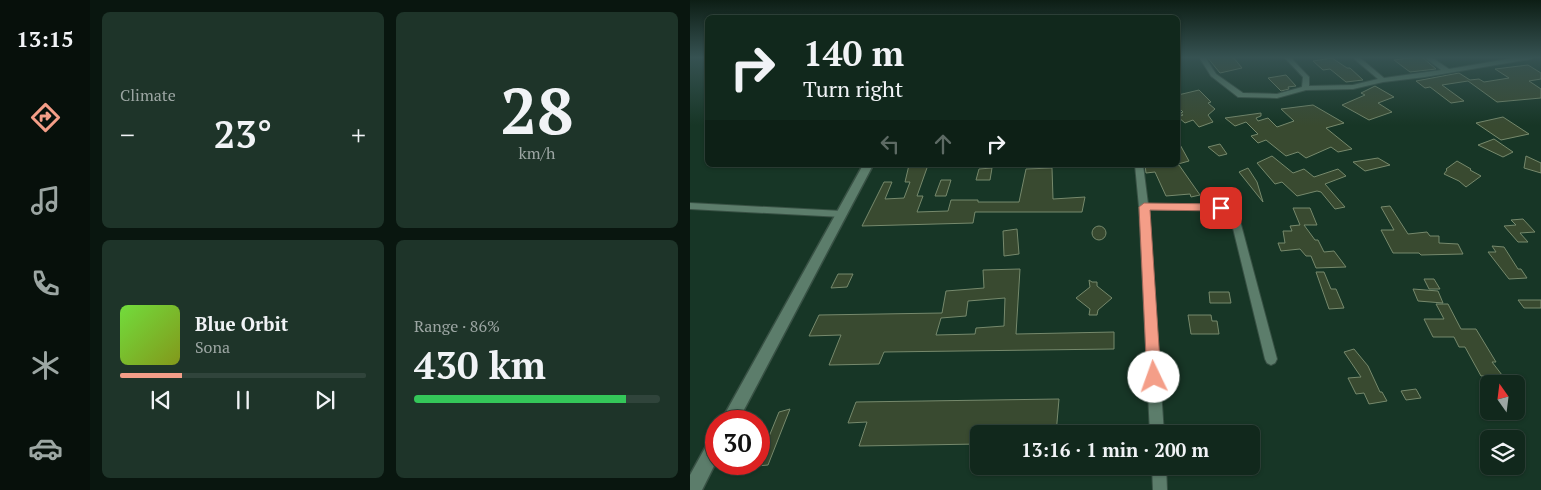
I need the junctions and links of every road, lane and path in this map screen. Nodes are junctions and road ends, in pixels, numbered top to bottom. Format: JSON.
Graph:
{"nodes":[{"id":1,"x":1221,"y":80,"type":"edge"},
{"id":2,"x":1306,"y":80,"type":"edge"},
{"id":3,"x":1383,"y":80,"type":"edge"},
{"id":4,"x":1306,"y":88,"type":"junction"},
{"id":5,"x":867,"y":167,"type":"edge"},
{"id":6,"x":1139,"y":167,"type":"edge"},
{"id":7,"x":690,"y":206,"type":"edge"},
{"id":8,"x":1144,"y":207,"type":"junction"},
{"id":9,"x":842,"y":214,"type":"junction"},
{"id":10,"x":1270,"y":359,"type":"dead end"},
{"id":11,"x":735,"y":410,"type":"edge"},
{"id":12,"x":1156,"y":425,"type":"edge"},
{"id":13,"x":705,"y":466,"type":"edge"},
{"id":14,"x":1159,"y":475,"type":"edge"},
{"id":15,"x":692,"y":490,"type":"edge"},
{"id":16,"x":1160,"y":490,"type":"edge"}],
"edges":[{"from":1,"to":4,"type":"street"},
{"from":2,"to":4,"type":"street"},
{"from":3,"to":4,"type":"street"},
{"from":5,"to":9,"type":"main road"},
{"from":6,"to":8,"type":"street"},
{"from":7,"to":9,"type":"street"},
{"from":8,"to":10,"type":"street"},
{"from":8,"to":12,"type":"street"},
{"from":9,"to":11,"type":"main road"},
{"from":13,"to":15,"type":"main road"},
{"from":14,"to":16,"type":"street"}]}
